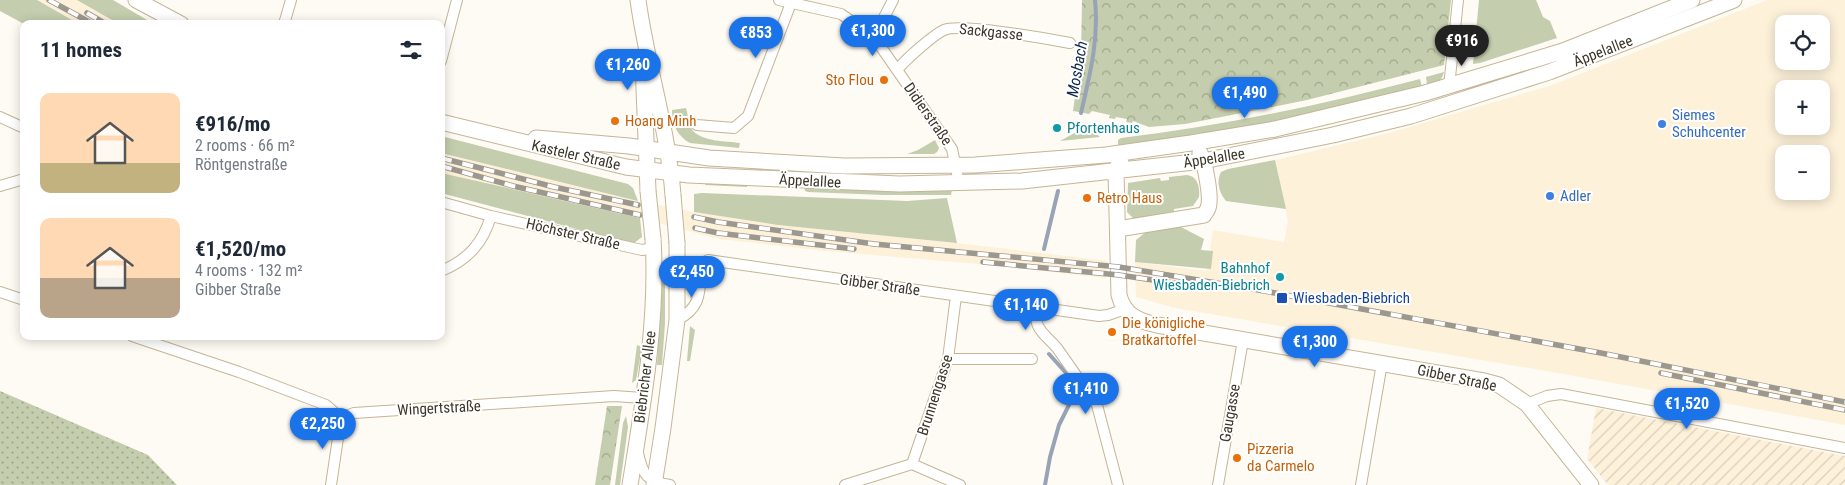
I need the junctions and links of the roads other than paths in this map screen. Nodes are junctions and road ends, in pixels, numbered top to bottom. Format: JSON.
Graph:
{"nodes":[{"id":1,"x":136,"y":0,"type":"edge"},
{"id":2,"x":291,"y":0,"type":"edge"},
{"id":3,"x":457,"y":0,"type":"edge"},
{"id":4,"x":638,"y":0,"type":"edge"},
{"id":5,"x":779,"y":0,"type":"edge"},
{"id":6,"x":893,"y":0,"type":"edge"},
{"id":7,"x":1458,"y":0,"type":"edge"},
{"id":8,"x":1692,"y":0,"type":"edge"},
{"id":9,"x":1734,"y":0,"type":"edge"},
{"id":10,"x":790,"y":3,"type":"junction"},
{"id":11,"x":174,"y":20,"type":"edge"},
{"id":12,"x":285,"y":20,"type":"edge"},
{"id":13,"x":642,"y":31,"type":"junction"},
{"id":14,"x":874,"y":37,"type":"junction"},
{"id":15,"x":1070,"y":44,"type":"dead end"},
{"id":16,"x":445,"y":46,"type":"edge"},
{"id":17,"x":897,"y":70,"type":"junction"},
{"id":18,"x":1449,"y":87,"type":"junction"},
{"id":19,"x":0,"y":117,"type":"edge"},
{"id":20,"x":445,"y":123,"type":"edge"},
{"id":21,"x":697,"y":125,"type":"dead end"},
{"id":22,"x":20,"y":126,"type":"edge"},
{"id":23,"x":482,"y":132,"type":"junction"},
{"id":24,"x":1192,"y":144,"type":"junction"},
{"id":25,"x":646,"y":149,"type":"junction"},
{"id":26,"x":1145,"y":150,"type":"junction"},
{"id":27,"x":668,"y":153,"type":"junction"},
{"id":28,"x":1204,"y":161,"type":"junction"},
{"id":29,"x":956,"y":166,"type":"junction"},
{"id":30,"x":647,"y":170,"type":"junction"},
{"id":31,"x":1116,"y":171,"type":"junction"},
{"id":32,"x":670,"y":173,"type":"junction"},
{"id":33,"x":20,"y":180,"type":"edge"},
{"id":34,"x":959,"y":184,"type":"junction"},
{"id":35,"x":0,"y":186,"type":"edge"},
{"id":36,"x":445,"y":203,"type":"edge"},
{"id":37,"x":491,"y":216,"type":"junction"},
{"id":38,"x":1118,"y":229,"type":"junction"},
{"id":39,"x":653,"y":244,"type":"junction"},
{"id":40,"x":445,"y":269,"type":"edge"},
{"id":41,"x":0,"y":292,"type":"edge"},
{"id":42,"x":956,"y":296,"type":"junction"},
{"id":43,"x":20,"y":299,"type":"edge"},
{"id":44,"x":1035,"y":307,"type":"junction"},
{"id":45,"x":1124,"y":309,"type":"junction"},
{"id":46,"x":677,"y":320,"type":"junction"},
{"id":47,"x":144,"y":340,"type":"edge"},
{"id":48,"x":1243,"y":340,"type":"junction"},
{"id":49,"x":948,"y":359,"type":"junction"},
{"id":50,"x":1032,"y":359,"type":"dead end"},
{"id":51,"x":1382,"y":364,"type":"junction"},
{"id":52,"x":644,"y":398,"type":"junction"},
{"id":53,"x":667,"y":400,"type":"junction"},
{"id":54,"x":1527,"y":404,"type":"junction"},
{"id":55,"x":341,"y":418,"type":"junction"},
{"id":56,"x":636,"y":446,"type":"junction"},
{"id":57,"x":1845,"y":448,"type":"edge"},
{"id":58,"x":912,"y":464,"type":"junction"},
{"id":59,"x":654,"y":484,"type":"edge"},
{"id":60,"x":330,"y":485,"type":"edge"},
{"id":61,"x":630,"y":485,"type":"edge"},
{"id":62,"x":670,"y":485,"type":"edge"},
{"id":63,"x":845,"y":485,"type":"edge"},
{"id":64,"x":960,"y":485,"type":"edge"},
{"id":65,"x":1118,"y":485,"type":"edge"},
{"id":66,"x":1218,"y":485,"type":"edge"},
{"id":67,"x":1362,"y":485,"type":"edge"},
{"id":68,"x":1591,"y":485,"type":"edge"}],
"edges":[{"from":1,"to":11,"type":"main road"},
{"from":2,"to":12,"type":"street"},
{"from":3,"to":16,"type":"street"},
{"from":4,"to":13,"type":"main road"},
{"from":5,"to":10,"type":"street","name":"Didierstraße"},
{"from":6,"to":14,"type":"street"},
{"from":7,"to":18,"type":"street"},
{"from":8,"to":18,"type":"main road","name":"Äppelallee"},
{"from":9,"to":28,"type":"main road","name":"Äppelallee"},
{"from":10,"to":14,"type":"street","name":"Didierstraße"},
{"from":10,"to":21,"type":"street"},
{"from":13,"to":25,"type":"main road","name":"Biebricher Allee"},
{"from":13,"to":27,"type":"main road","name":"Biebricher Allee"},
{"from":14,"to":17,"type":"street","name":"Didierstraße"},
{"from":15,"to":17,"type":"street","name":"Sackgasse"},
{"from":17,"to":29,"type":"street","name":"Didierstraße"},
{"from":18,"to":24,"type":"main road","name":"Äppelallee"},
{"from":19,"to":22,"type":"street"},
{"from":20,"to":23,"type":"main road","name":"Kasteler Straße"},
{"from":23,"to":25,"type":"main road","name":"Kasteler Straße"},
{"from":23,"to":30,"type":"main road","name":"Kasteler Straße"},
{"from":24,"to":26,"type":"main road","name":"Äppelallee"},
{"from":24,"to":28,"type":"main road"},
{"from":25,"to":27,"type":"main road","name":"Äppelallee"},
{"from":25,"to":30,"type":"main road","name":"Biebricher Allee"},
{"from":26,"to":29,"type":"main road","name":"Äppelallee"},
{"from":26,"to":31,"type":"main road"},
{"from":27,"to":29,"type":"main road","name":"Äppelallee"},
{"from":27,"to":32,"type":"main road","name":"Biebricher Allee"},
{"from":28,"to":31,"type":"main road","name":"Äppelallee"},
{"from":28,"to":38,"type":"main road"},
{"from":29,"to":34,"type":"street","name":"Didierstraße"},
{"from":30,"to":32,"type":"main road","name":"Kasteler Straße"},
{"from":30,"to":39,"type":"main road","name":"Biebricher Allee","bridge":true},
{"from":31,"to":34,"type":"main road","name":"Äppelallee"},
{"from":31,"to":38,"type":"main road"},
{"from":32,"to":34,"type":"main road","name":"Äppelallee"},
{"from":32,"to":46,"type":"main road","name":"Biebricher Allee","bridge":true},
{"from":33,"to":35,"type":"street"},
{"from":36,"to":37,"type":"street","name":"Höchster Straße"},
{"from":37,"to":39,"type":"street","name":"Höchster Straße"},
{"from":37,"to":40,"type":"street"},
{"from":38,"to":45,"type":"main road"},
{"from":39,"to":52,"type":"main road","name":"Biebricher Allee"},
{"from":41,"to":43,"type":"street"},
{"from":42,"to":44,"type":"street","name":"Gibber Straße"},
{"from":42,"to":46,"type":"street","name":"Gibber Straße"},
{"from":42,"to":49,"type":"street","name":"Brunnengasse"},
{"from":44,"to":45,"type":"street","name":"Gibber Straße"},
{"from":44,"to":65,"type":"street"},
{"from":45,"to":48,"type":"main road","name":"Gibber Straße"},
{"from":46,"to":53,"type":"main road","name":"Biebricher Allee"},
{"from":47,"to":55,"type":"street"},
{"from":48,"to":51,"type":"main road","name":"Gibber Straße"},
{"from":48,"to":66,"type":"street","name":"Gaugasse"},
{"from":49,"to":50,"type":"street"},
{"from":49,"to":58,"type":"street","name":"Brunnengasse"},
{"from":51,"to":54,"type":"main road","name":"Gibber Straße"},
{"from":51,"to":67,"type":"street"},
{"from":52,"to":53,"type":"main road"},
{"from":52,"to":55,"type":"street","name":"Wingertstraße"},
{"from":52,"to":56,"type":"main road","name":"Biebricher Allee"},
{"from":53,"to":59,"type":"main road","name":"Biebricher Allee"},
{"from":54,"to":57,"type":"street"},
{"from":54,"to":68,"type":"main road","name":"Gibber Straße"},
{"from":55,"to":60,"type":"street"},
{"from":56,"to":59,"type":"street"},
{"from":56,"to":61,"type":"main road","name":"Biebricher Allee"},
{"from":58,"to":63,"type":"street"},
{"from":58,"to":64,"type":"street"},
{"from":59,"to":62,"type":"street"}]}
